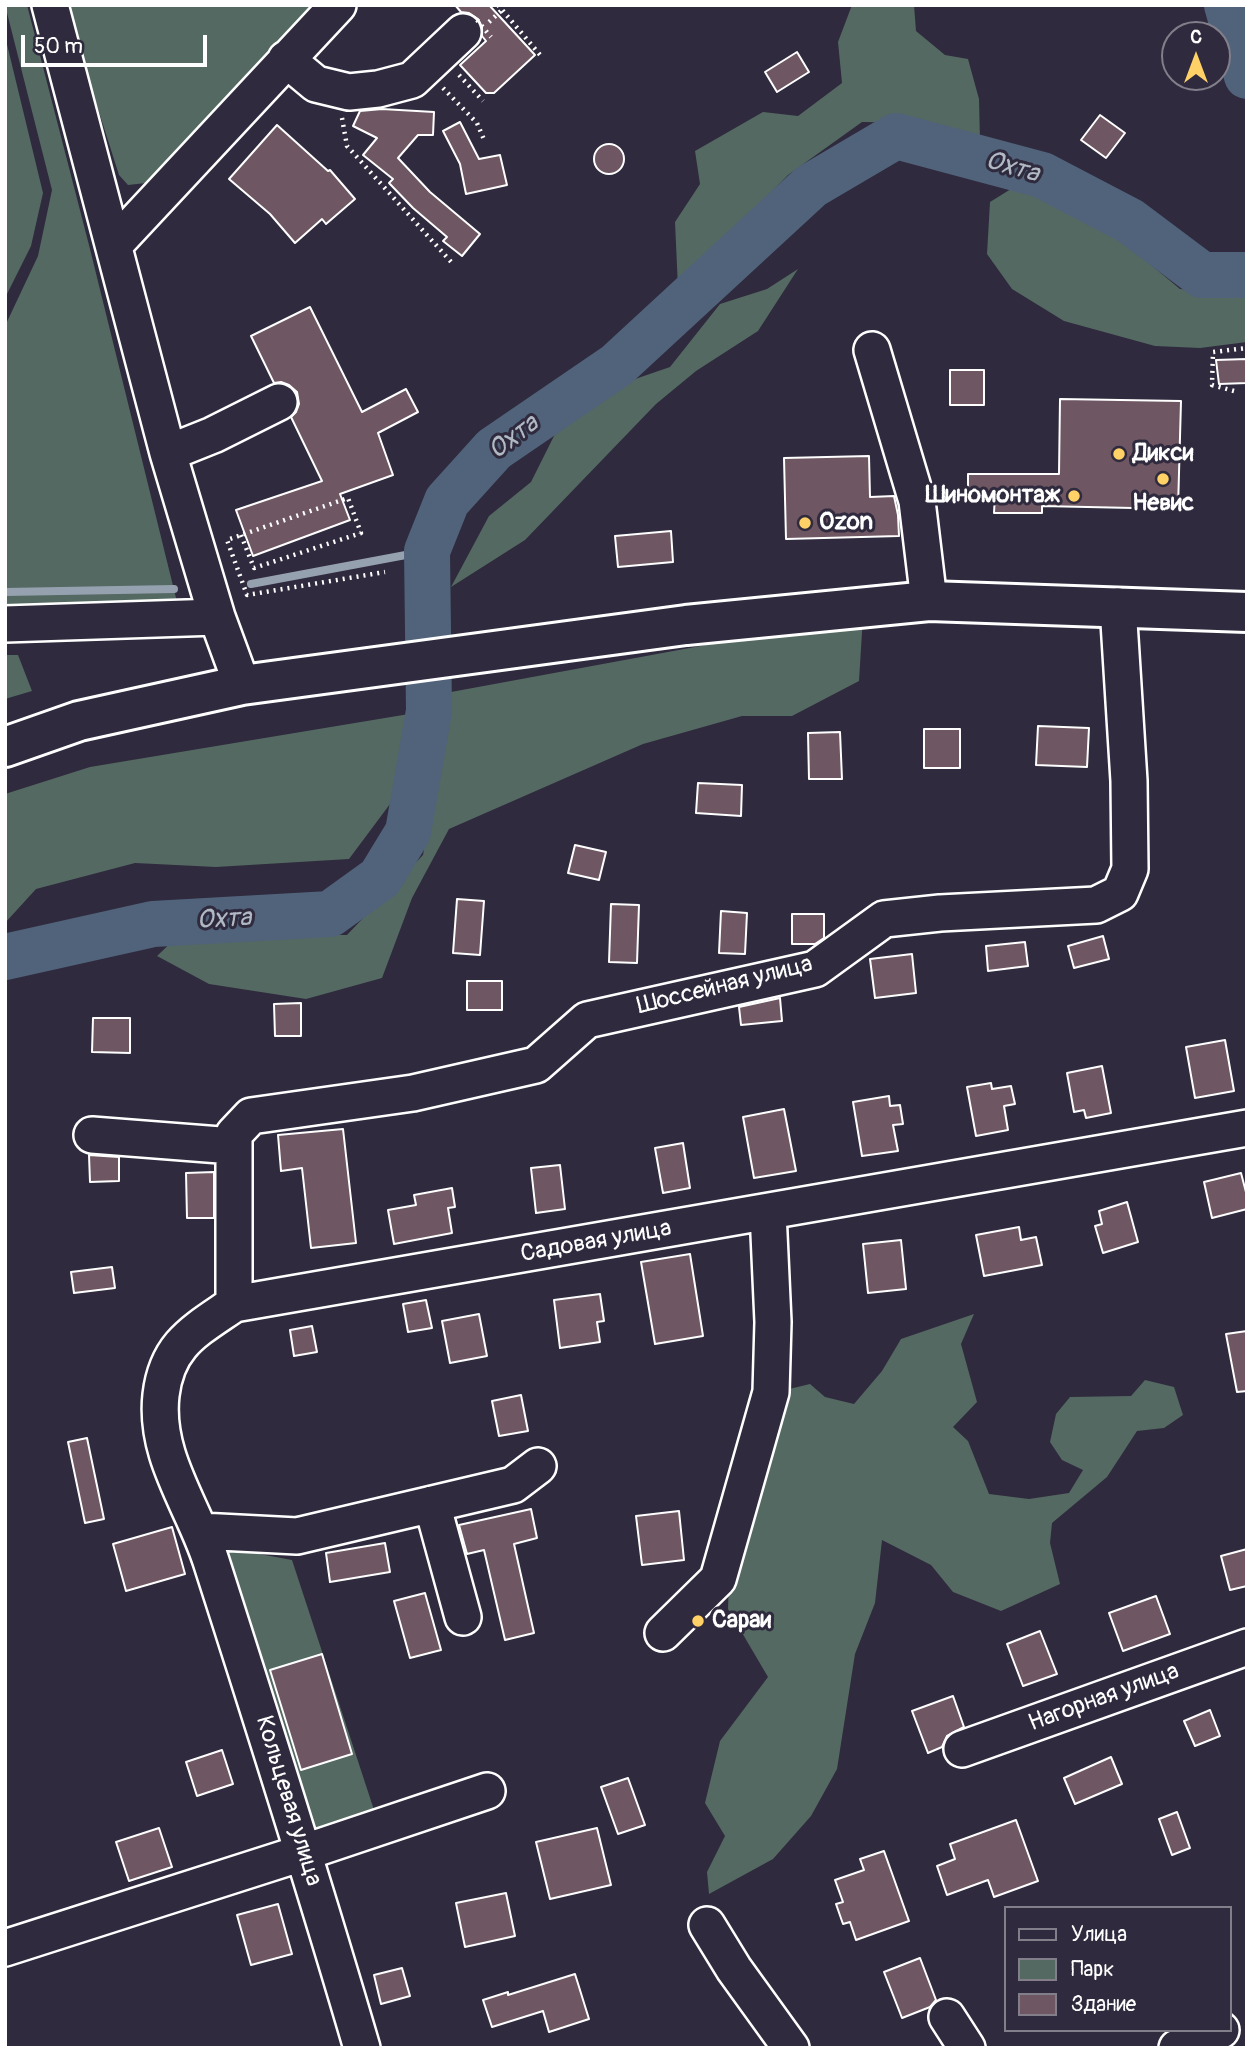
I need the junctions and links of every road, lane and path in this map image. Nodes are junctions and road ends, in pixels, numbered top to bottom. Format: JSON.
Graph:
{"nodes":[{"id":1,"x":50,"y":5,"type":"edge"},
{"id":2,"x":338,"y":5,"type":"edge"},
{"id":3,"x":498,"y":5,"type":"edge"},
{"id":4,"x":477,"y":30,"type":"dead end"},
{"id":5,"x":541,"y":56,"type":"dead end"},
{"id":6,"x":286,"y":59,"type":"junction"},
{"id":7,"x":458,"y":74,"type":"dead end"},
{"id":8,"x":434,"y":80,"type":"dead end"},
{"id":9,"x":338,"y":89,"type":"junction"},
{"id":10,"x":483,"y":101,"type":"dead end"},
{"id":11,"x":485,"y":142,"type":"dead end"},
{"id":12,"x":114,"y":245,"type":"junction"},
{"id":13,"x":453,"y":264,"type":"dead end"},
{"id":14,"x":1247,"y":348,"type":"edge"},
{"id":15,"x":873,"y":350,"type":"dead end"},
{"id":16,"x":1234,"y":391,"type":"dead end"},
{"id":17,"x":279,"y":402,"type":"dead end"},
{"id":18,"x":168,"y":453,"type":"junction"},
{"id":19,"x":241,"y":535,"type":"junction"},
{"id":20,"x":385,"y":572,"type":"dead end"},
{"id":21,"x":929,"y":601,"type":"junction"},
{"id":22,"x":1118,"y":606,"type":"junction"},
{"id":23,"x":1247,"y":612,"type":"edge"},
{"id":24,"x":217,"y":617,"type":"junction"},
{"id":25,"x":5,"y":624,"type":"edge"},
{"id":26,"x":242,"y":685,"type":"junction"},
{"id":27,"x":5,"y":747,"type":"edge"},
{"id":28,"x":1247,"y":1128,"type":"edge"},
{"id":29,"x":92,"y":1135,"type":"dead end"},
{"id":30,"x":233,"y":1146,"type":"junction"},
{"id":31,"x":768,"y":1212,"type":"junction"},
{"id":32,"x":233,"y":1304,"type":"junction"},
{"id":33,"x":538,"y":1466,"type":"dead end"},
{"id":34,"x":432,"y":1504,"type":"junction"},
{"id":35,"x":205,"y":1543,"type":"junction"},
{"id":36,"x":463,"y":1617,"type":"dead end"},
{"id":37,"x":663,"y":1633,"type":"dead end"},
{"id":38,"x":1247,"y":1647,"type":"edge"},
{"id":39,"x":962,"y":1749,"type":"dead end"},
{"id":40,"x":487,"y":1791,"type":"dead end"},
{"id":41,"x":304,"y":1852,"type":"junction"},
{"id":42,"x":707,"y":1925,"type":"dead end"},
{"id":43,"x":5,"y":1948,"type":"edge"},
{"id":44,"x":947,"y":2017,"type":"dead end"},
{"id":45,"x":1216,"y":2032,"type":"edge"},
{"id":46,"x":362,"y":2048,"type":"edge"},
{"id":47,"x":791,"y":2048,"type":"edge"},
{"id":48,"x":967,"y":2048,"type":"edge"},
{"id":49,"x":1177,"y":2048,"type":"edge"}],
"edges":[{"from":1,"to":12,"type":"street"},
{"from":2,"to":6,"type":"street"},
{"from":3,"to":5,"type":"path"},
{"from":4,"to":9,"type":"street"},
{"from":6,"to":9,"type":"street"},
{"from":6,"to":12,"type":"street"},
{"from":7,"to":10,"type":"path"},
{"from":8,"to":11,"type":"path"},
{"from":9,"to":13,"type":"path"},
{"from":12,"to":18,"type":"street"},
{"from":14,"to":16,"type":"path"},
{"from":15,"to":21,"type":"street"},
{"from":17,"to":18,"type":"street"},
{"from":18,"to":24,"type":"street"},
{"from":19,"to":19,"type":"path"},
{"from":19,"to":20,"type":"path"},
{"from":21,"to":22,"type":"main road"},
{"from":21,"to":26,"type":"main road"},
{"from":22,"to":23,"type":"main road"},
{"from":22,"to":30,"type":"street","name":"Шоссейная улица"},
{"from":24,"to":25,"type":"street"},
{"from":24,"to":26,"type":"street"},
{"from":26,"to":27,"type":"main road"},
{"from":28,"to":31,"type":"street","name":"Садовая улица"},
{"from":29,"to":30,"type":"street"},
{"from":30,"to":32,"type":"street"},
{"from":31,"to":32,"type":"street","name":"Садовая улица"},
{"from":31,"to":37,"type":"street"},
{"from":32,"to":35,"type":"street","name":"Садовая улица"},
{"from":33,"to":34,"type":"street"},
{"from":34,"to":35,"type":"street"},
{"from":34,"to":36,"type":"street"},
{"from":35,"to":41,"type":"street","name":"Кольцевая улица"},
{"from":38,"to":39,"type":"street","name":"Нагорная улица"},
{"from":40,"to":41,"type":"street"},
{"from":41,"to":43,"type":"street"},
{"from":41,"to":46,"type":"street","name":"Кольцевая улица"},
{"from":42,"to":47,"type":"street"},
{"from":44,"to":48,"type":"street"},
{"from":45,"to":49,"type":"street"}]}
